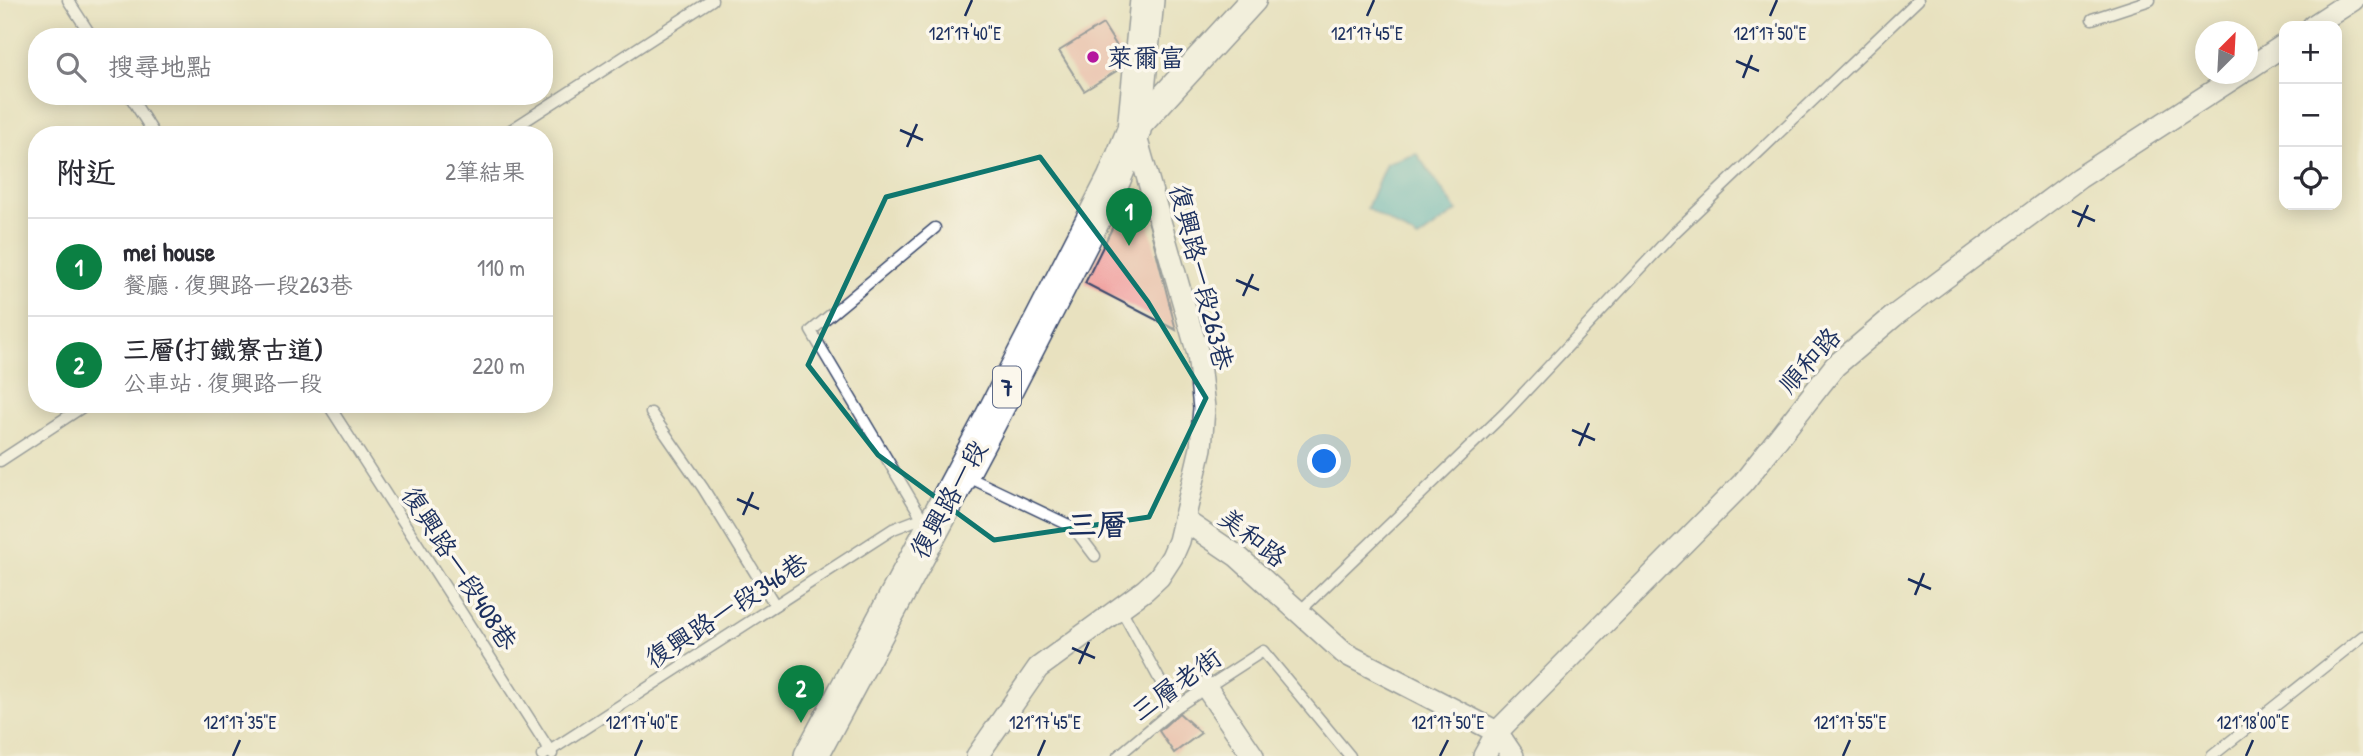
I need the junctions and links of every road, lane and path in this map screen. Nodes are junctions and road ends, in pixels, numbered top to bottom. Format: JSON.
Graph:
{"nodes":[{"id":1,"x":68,"y":0,"type":"edge"},
{"id":2,"x":712,"y":0,"type":"edge"},
{"id":3,"x":1147,"y":0,"type":"edge"},
{"id":4,"x":1253,"y":0,"type":"edge"},
{"id":5,"x":1918,"y":0,"type":"edge"},
{"id":6,"x":2150,"y":0,"type":"edge"},
{"id":7,"x":2353,"y":0,"type":"edge"},
{"id":8,"x":2092,"y":19,"type":"dead end"},
{"id":9,"x":2321,"y":21,"type":"edge"},
{"id":10,"x":86,"y":28,"type":"edge"},
{"id":11,"x":2279,"y":48,"type":"edge"},
{"id":12,"x":2258,"y":62,"type":"edge"},
{"id":13,"x":2225,"y":84,"type":"edge"},
{"id":14,"x":553,"y":103,"type":"edge"},
{"id":15,"x":136,"y":105,"type":"edge"},
{"id":16,"x":549,"y":105,"type":"edge"},
{"id":17,"x":149,"y":126,"type":"edge"},
{"id":18,"x":517,"y":126,"type":"edge"},
{"id":19,"x":1134,"y":130,"type":"junction"},
{"id":20,"x":935,"y":228,"type":"dead end"},
{"id":21,"x":74,"y":413,"type":"edge"},
{"id":22,"x":334,"y":413,"type":"edge"},
{"id":23,"x":651,"y":413,"type":"dead end"},
{"id":24,"x":0,"y":461,"type":"edge"},
{"id":25,"x":961,"y":474,"type":"junction"},
{"id":26,"x":931,"y":514,"type":"junction"},
{"id":27,"x":1184,"y":520,"type":"junction"},
{"id":28,"x":1095,"y":556,"type":"dead end"},
{"id":29,"x":775,"y":606,"type":"junction"},
{"id":30,"x":1121,"y":609,"type":"junction"},
{"id":31,"x":1300,"y":611,"type":"junction"},
{"id":32,"x":2363,"y":636,"type":"edge"},
{"id":33,"x":1206,"y":687,"type":"junction"},
{"id":34,"x":1175,"y":709,"type":"junction"},
{"id":35,"x":1497,"y":732,"type":"junction"},
{"id":36,"x":549,"y":754,"type":"edge"},
{"id":37,"x":811,"y":756,"type":"edge"},
{"id":38,"x":977,"y":756,"type":"edge"},
{"id":39,"x":1118,"y":756,"type":"edge"},
{"id":40,"x":1253,"y":756,"type":"edge"},
{"id":41,"x":1350,"y":756,"type":"edge"},
{"id":42,"x":1484,"y":756,"type":"edge"},
{"id":43,"x":1513,"y":756,"type":"edge"},
{"id":44,"x":2212,"y":756,"type":"edge"}],
"edges":[{"from":1,"to":10,"type":"lane"},
{"from":2,"to":14,"type":"lane"},
{"from":3,"to":19,"type":"main road","name":"復興路一段","number":"7"},
{"from":4,"to":19,"type":"street"},
{"from":5,"to":31,"type":"lane"},
{"from":6,"to":8,"type":"lane"},
{"from":7,"to":9,"type":"street"},
{"from":11,"to":12,"type":"street"},
{"from":13,"to":35,"type":"street","name":"順和路"},
{"from":15,"to":17,"type":"lane"},
{"from":16,"to":18,"type":"lane"},
{"from":19,"to":25,"type":"main road","name":"復興路一段","number":"7"},
{"from":19,"to":27,"type":"street","name":"復興路一段263巷"},
{"from":20,"to":26,"type":"lane"},
{"from":21,"to":24,"type":"lane"},
{"from":22,"to":36,"type":"lane","name":"復興路一段408巷"},
{"from":23,"to":29,"type":"lane"},
{"from":25,"to":26,"type":"main road","name":"復興路一段","number":"7"},
{"from":25,"to":28,"type":"lane"},
{"from":26,"to":29,"type":"lane","name":"復興路一段346巷"},
{"from":26,"to":37,"type":"main road","name":"復興路一段","number":"7"},
{"from":27,"to":30,"type":"street","name":"美和路"},
{"from":27,"to":31,"type":"street","name":"美和路"},
{"from":29,"to":36,"type":"lane","name":"復興路一段346巷"},
{"from":30,"to":34,"type":"lane"},
{"from":30,"to":38,"type":"street","name":"美和路"},
{"from":31,"to":35,"type":"street","name":"美和路"},
{"from":32,"to":44,"type":"lane"},
{"from":33,"to":34,"type":"lane","name":"三層老街"},
{"from":33,"to":40,"type":"street"},
{"from":33,"to":41,"type":"lane","name":"三層老街"},
{"from":34,"to":39,"type":"lane","name":"三層老街"},
{"from":35,"to":42,"type":"street","name":"順和路"},
{"from":35,"to":43,"type":"street","name":"美和路"}]}
